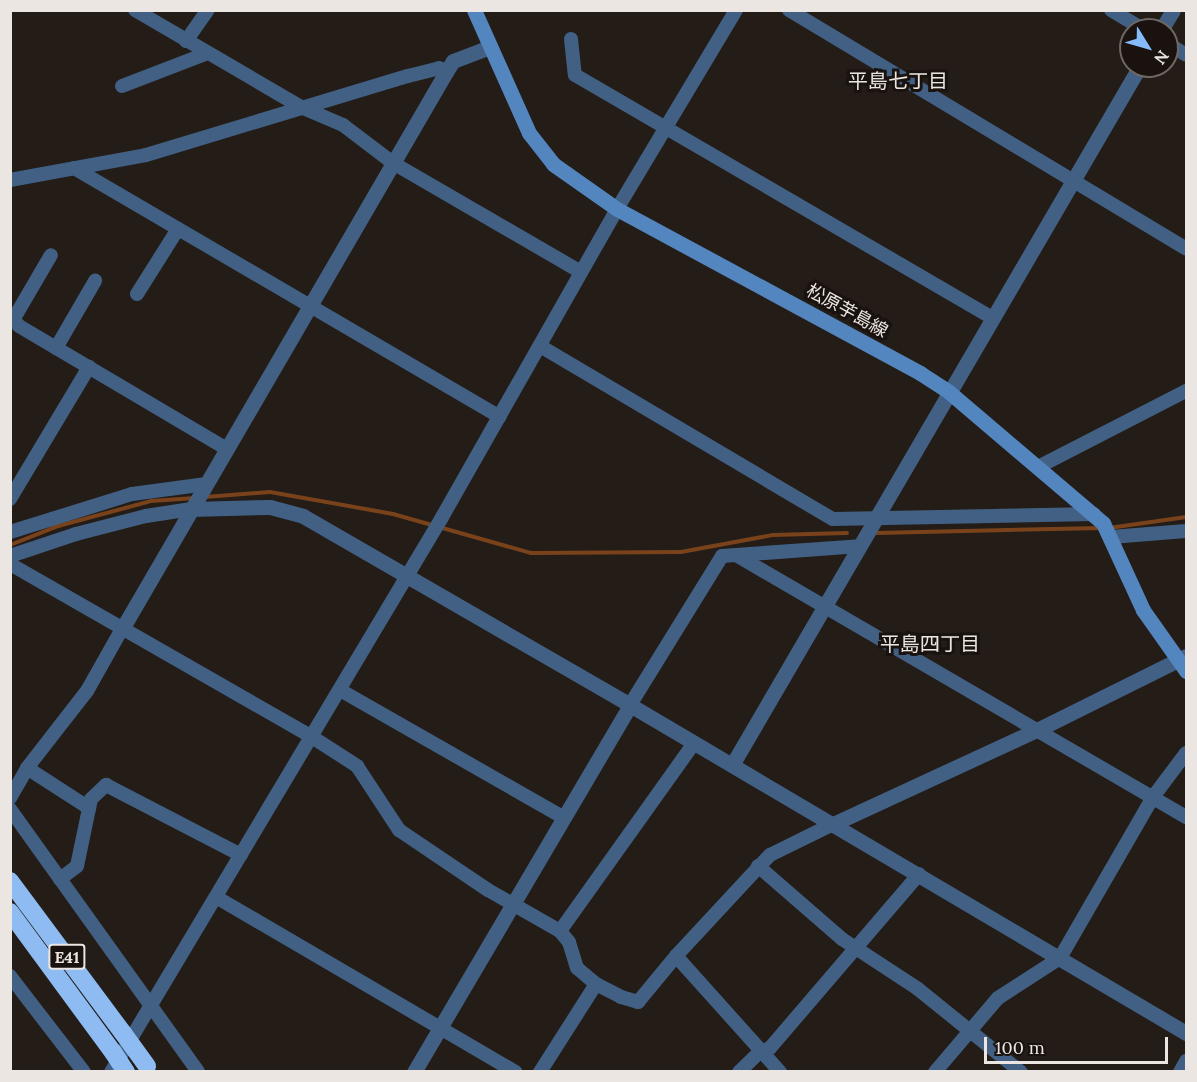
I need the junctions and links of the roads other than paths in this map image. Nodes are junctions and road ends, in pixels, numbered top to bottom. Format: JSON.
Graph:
{"nodes":[{"id":1,"x":135,"y":10,"type":"edge"},
{"id":2,"x":208,"y":10,"type":"edge"},
{"id":3,"x":474,"y":10,"type":"edge"},
{"id":4,"x":736,"y":10,"type":"edge"},
{"id":5,"x":789,"y":10,"type":"edge"},
{"id":6,"x":1111,"y":10,"type":"edge"},
{"id":7,"x":1124,"y":18,"type":"edge"},
{"id":8,"x":571,"y":39,"type":"dead end"},
{"id":9,"x":186,"y":41,"type":"junction"},
{"id":10,"x":490,"y":47,"type":"junction"},
{"id":11,"x":208,"y":53,"type":"junction"},
{"id":12,"x":446,"y":72,"type":"junction"},
{"id":13,"x":1133,"y":78,"type":"edge"},
{"id":14,"x":122,"y":86,"type":"dead end"},
{"id":15,"x":302,"y":107,"type":"junction"},
{"id":16,"x":667,"y":129,"type":"junction"},
{"id":17,"x":393,"y":163,"type":"junction"},
{"id":18,"x":74,"y":168,"type":"junction"},
{"id":19,"x":10,"y":180,"type":"edge"},
{"id":20,"x":1072,"y":182,"type":"junction"},
{"id":21,"x":617,"y":208,"type":"junction"},
{"id":22,"x":178,"y":229,"type":"junction"},
{"id":23,"x":1186,"y":249,"type":"edge"},
{"id":24,"x":51,"y":255,"type":"dead end"},
{"id":25,"x":581,"y":272,"type":"junction"},
{"id":26,"x":95,"y":281,"type":"dead end"},
{"id":27,"x":137,"y":294,"type":"dead end"},
{"id":28,"x":310,"y":306,"type":"junction"},
{"id":29,"x":12,"y":318,"type":"edge"},
{"id":30,"x":993,"y":318,"type":"junction"},
{"id":31,"x":540,"y":346,"type":"junction"},
{"id":32,"x":56,"y":348,"type":"junction"},
{"id":33,"x":88,"y":367,"type":"junction"},
{"id":34,"x":1186,"y":391,"type":"edge"},
{"id":35,"x":949,"y":392,"type":"junction"},
{"id":36,"x":500,"y":417,"type":"junction"},
{"id":37,"x":226,"y":448,"type":"junction"},
{"id":38,"x":1038,"y":467,"type":"junction"},
{"id":39,"x":198,"y":497,"type":"junction"},
{"id":40,"x":10,"y":499,"type":"edge"},
{"id":41,"x":876,"y":517,"type":"junction"},
{"id":42,"x":1104,"y":527,"type":"junction"},
{"id":43,"x":1186,"y":531,"type":"edge"},
{"id":44,"x":10,"y":532,"type":"edge"},
{"id":45,"x":860,"y":546,"type":"junction"},
{"id":46,"x":736,"y":555,"type":"junction"},
{"id":47,"x":10,"y":556,"type":"edge"},
{"id":48,"x":10,"y":564,"type":"edge"},
{"id":49,"x":406,"y":575,"type":"junction"},
{"id":50,"x":825,"y":606,"type":"junction"},
{"id":51,"x":122,"y":628,"type":"junction"},
{"id":52,"x":1184,"y":663,"type":"edge"},
{"id":53,"x":340,"y":690,"type":"junction"},
{"id":54,"x":630,"y":705,"type":"junction"},
{"id":55,"x":1039,"y":729,"type":"junction"},
{"id":56,"x":312,"y":736,"type":"junction"},
{"id":57,"x":694,"y":743,"type":"junction"},
{"id":58,"x":1186,"y":753,"type":"edge"},
{"id":59,"x":732,"y":765,"type":"junction"},
{"id":60,"x":27,"y":768,"type":"junction"},
{"id":61,"x":1153,"y":797,"type":"junction"},
{"id":62,"x":10,"y":798,"type":"edge"},
{"id":63,"x":89,"y":808,"type":"junction"},
{"id":64,"x":10,"y":809,"type":"edge"},
{"id":65,"x":563,"y":817,"type":"junction"},
{"id":66,"x":1186,"y":817,"type":"edge"},
{"id":67,"x":833,"y":824,"type":"junction"},
{"id":68,"x":241,"y":855,"type":"junction"},
{"id":69,"x":758,"y":866,"type":"junction"},
{"id":70,"x":919,"y":874,"type":"junction"},
{"id":71,"x":60,"y":879,"type":"junction"},
{"id":72,"x":10,"y":881,"type":"edge"},
{"id":73,"x":216,"y":897,"type":"junction"},
{"id":74,"x":513,"y":904,"type":"junction"},
{"id":75,"x":10,"y":912,"type":"edge"},
{"id":76,"x":560,"y":931,"type":"junction"},
{"id":77,"x":856,"y":948,"type":"junction"},
{"id":78,"x":676,"y":956,"type":"junction"},
{"id":79,"x":1060,"y":958,"type":"junction"},
{"id":80,"x":10,"y":976,"type":"edge"},
{"id":81,"x":596,"y":984,"type":"junction"},
{"id":82,"x":151,"y":1006,"type":"junction"},
{"id":83,"x":440,"y":1028,"type":"junction"},
{"id":84,"x":969,"y":1030,"type":"junction"},
{"id":85,"x":1186,"y":1033,"type":"edge"},
{"id":86,"x":760,"y":1052,"type":"junction"},
{"id":87,"x":1186,"y":1061,"type":"edge"},
{"id":88,"x":149,"y":1069,"type":"edge"},
{"id":89,"x":84,"y":1071,"type":"edge"},
{"id":90,"x":111,"y":1071,"type":"edge"},
{"id":91,"x":126,"y":1071,"type":"edge"},
{"id":92,"x":198,"y":1071,"type":"edge"},
{"id":93,"x":414,"y":1071,"type":"edge"},
{"id":94,"x":516,"y":1071,"type":"edge"},
{"id":95,"x":540,"y":1071,"type":"edge"},
{"id":96,"x":739,"y":1071,"type":"edge"},
{"id":97,"x":780,"y":1071,"type":"edge"},
{"id":98,"x":935,"y":1071,"type":"edge"},
{"id":99,"x":1021,"y":1071,"type":"edge"},
{"id":100,"x":1180,"y":1071,"type":"edge"}],
"edges":[{"from":1,"to":9,"type":"street"},
{"from":2,"to":9,"type":"street"},
{"from":3,"to":10,"type":"main road","name":"松原芋島線"},
{"from":4,"to":16,"type":"street"},
{"from":5,"to":20,"type":"street"},
{"from":6,"to":7,"type":"street"},
{"from":8,"to":16,"type":"street"},
{"from":9,"to":11,"type":"street"},
{"from":10,"to":12,"type":"street"},
{"from":10,"to":21,"type":"main road","name":"松原芋島線"},
{"from":11,"to":14,"type":"street"},
{"from":11,"to":15,"type":"street"},
{"from":12,"to":15,"type":"street"},
{"from":12,"to":17,"type":"street"},
{"from":13,"to":20,"type":"street"},
{"from":15,"to":17,"type":"street"},
{"from":15,"to":18,"type":"street"},
{"from":16,"to":21,"type":"street"},
{"from":16,"to":30,"type":"street"},
{"from":17,"to":25,"type":"street"},
{"from":17,"to":28,"type":"street"},
{"from":18,"to":19,"type":"street"},
{"from":18,"to":22,"type":"street"},
{"from":20,"to":23,"type":"street"},
{"from":20,"to":30,"type":"street"},
{"from":21,"to":25,"type":"street"},
{"from":21,"to":35,"type":"main road","name":"松原芋島線"},
{"from":22,"to":27,"type":"street"},
{"from":22,"to":28,"type":"street"},
{"from":24,"to":29,"type":"street"},
{"from":25,"to":31,"type":"street"},
{"from":26,"to":32,"type":"street"},
{"from":28,"to":36,"type":"street"},
{"from":28,"to":37,"type":"street"},
{"from":29,"to":32,"type":"street"},
{"from":30,"to":35,"type":"street"},
{"from":31,"to":36,"type":"street"},
{"from":31,"to":41,"type":"street"},
{"from":32,"to":33,"type":"street"},
{"from":33,"to":37,"type":"street"},
{"from":33,"to":40,"type":"street"},
{"from":34,"to":38,"type":"street"},
{"from":35,"to":38,"type":"main road","name":"松原芋島線"},
{"from":35,"to":41,"type":"street"},
{"from":36,"to":49,"type":"street"},
{"from":37,"to":39,"type":"street"},
{"from":38,"to":42,"type":"main road","name":"松原芋島線"},
{"from":39,"to":44,"type":"street"},
{"from":39,"to":47,"type":"street"},
{"from":39,"to":49,"type":"street"},
{"from":39,"to":51,"type":"street"},
{"from":41,"to":42,"type":"street"},
{"from":41,"to":45,"type":"street"},
{"from":42,"to":43,"type":"street"},
{"from":42,"to":52,"type":"main road","name":"松原芋島線"},
{"from":45,"to":46,"type":"street"},
{"from":45,"to":50,"type":"street"},
{"from":46,"to":50,"type":"street"},
{"from":46,"to":54,"type":"street"},
{"from":48,"to":51,"type":"street"},
{"from":49,"to":53,"type":"street"},
{"from":49,"to":54,"type":"street"},
{"from":50,"to":55,"type":"street"},
{"from":50,"to":59,"type":"street"},
{"from":51,"to":56,"type":"street"},
{"from":51,"to":60,"type":"street"},
{"from":52,"to":55,"type":"street"},
{"from":53,"to":56,"type":"street"},
{"from":53,"to":65,"type":"street"},
{"from":54,"to":57,"type":"street"},
{"from":54,"to":65,"type":"street"},
{"from":55,"to":61,"type":"street"},
{"from":55,"to":67,"type":"street"},
{"from":56,"to":68,"type":"street"},
{"from":56,"to":74,"type":"street"},
{"from":57,"to":59,"type":"street"},
{"from":57,"to":76,"type":"street"},
{"from":58,"to":61,"type":"street"},
{"from":59,"to":67,"type":"street"},
{"from":60,"to":62,"type":"street"},
{"from":60,"to":63,"type":"street"},
{"from":61,"to":66,"type":"street"},
{"from":61,"to":79,"type":"street"},
{"from":63,"to":68,"type":"street"},
{"from":63,"to":71,"type":"street"},
{"from":64,"to":71,"type":"street"},
{"from":65,"to":74,"type":"street"},
{"from":67,"to":69,"type":"street"},
{"from":67,"to":70,"type":"street"},
{"from":68,"to":73,"type":"street"},
{"from":69,"to":77,"type":"street"},
{"from":69,"to":78,"type":"street"},
{"from":70,"to":77,"type":"street"},
{"from":70,"to":79,"type":"street"},
{"from":71,"to":82,"type":"street"},
{"from":72,"to":88,"type":"highway","number":"E41","bridge":true},
{"from":73,"to":82,"type":"street"},
{"from":73,"to":83,"type":"street"},
{"from":74,"to":76,"type":"street"},
{"from":74,"to":83,"type":"street"},
{"from":75,"to":91,"type":"highway","number":"E41","bridge":true},
{"from":76,"to":81,"type":"street"},
{"from":77,"to":84,"type":"street"},
{"from":77,"to":86,"type":"street"},
{"from":78,"to":81,"type":"street"},
{"from":78,"to":86,"type":"street"},
{"from":79,"to":84,"type":"street"},
{"from":79,"to":85,"type":"street"},
{"from":80,"to":89,"type":"street"},
{"from":81,"to":95,"type":"street"},
{"from":82,"to":90,"type":"street"},
{"from":82,"to":92,"type":"street"},
{"from":83,"to":93,"type":"street"},
{"from":83,"to":94,"type":"street"},
{"from":84,"to":98,"type":"street"},
{"from":84,"to":99,"type":"street"},
{"from":86,"to":96,"type":"street"},
{"from":86,"to":97,"type":"street"},
{"from":87,"to":100,"type":"street"}]}
